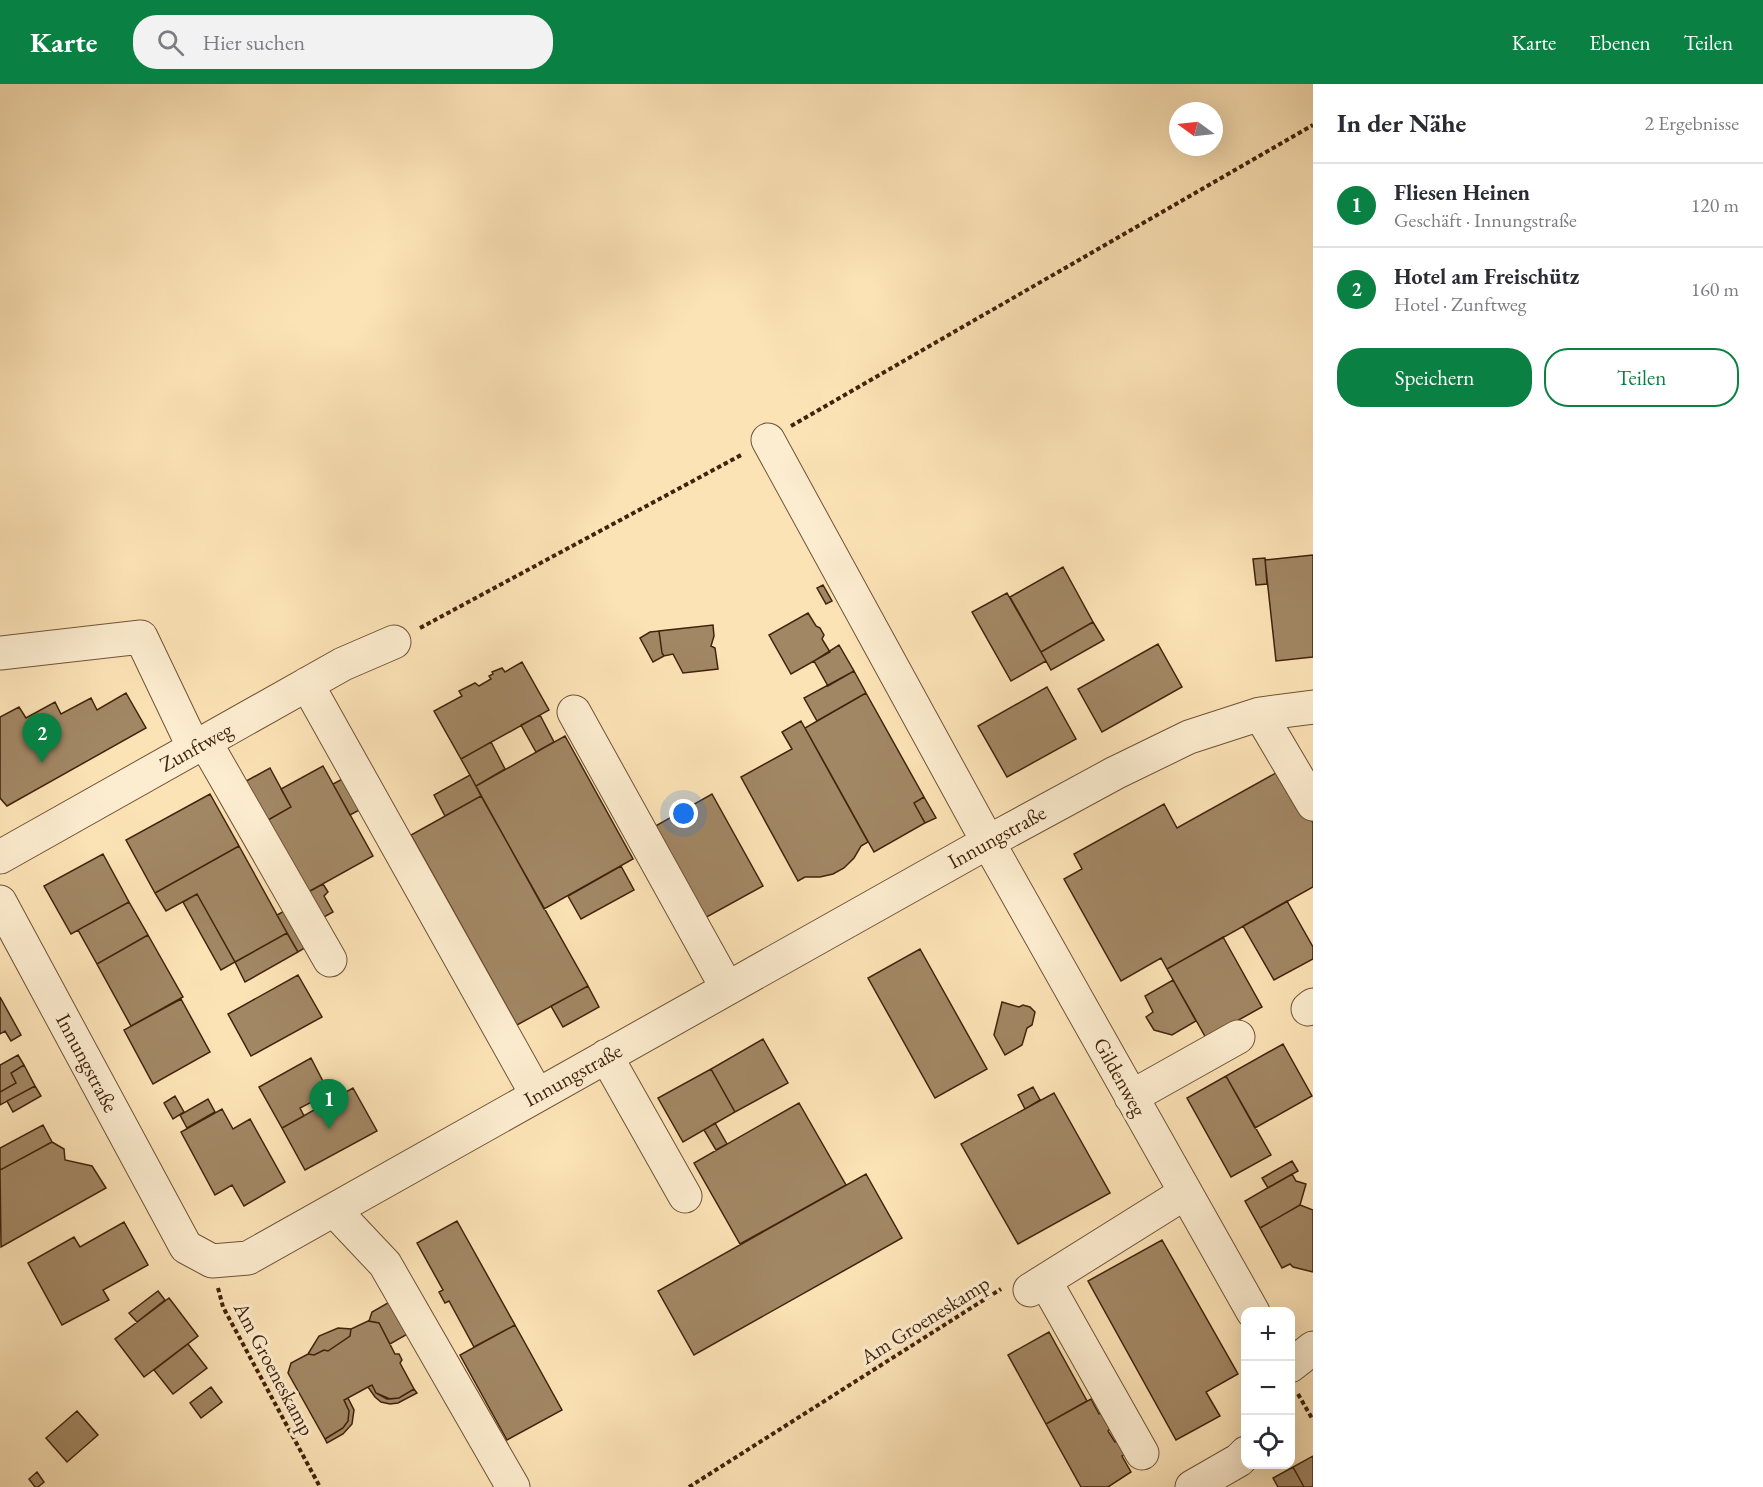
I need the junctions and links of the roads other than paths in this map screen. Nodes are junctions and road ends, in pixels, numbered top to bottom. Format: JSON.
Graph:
{"nodes":[{"id":1,"x":768,"y":440,"type":"road end"},
{"id":2,"x":394,"y":642,"type":"road end"},
{"id":3,"x":0,"y":653,"type":"edge"},
{"id":4,"x":307,"y":684,"type":"junction"},
{"id":5,"x":1313,"y":707,"type":"edge"},
{"id":6,"x":574,"y":712,"type":"dead end"},
{"id":7,"x":1260,"y":714,"type":"junction"},
{"id":8,"x":199,"y":745,"type":"junction"},
{"id":9,"x":1313,"y":804,"type":"edge"},
{"id":10,"x":988,"y":842,"type":"junction"},
{"id":11,"x":0,"y":857,"type":"edge"},
{"id":12,"x":1,"y":905,"type":"edge"},
{"id":13,"x":330,"y":960,"type":"dead end"},
{"id":14,"x":727,"y":988,"type":"junction"},
{"id":15,"x":1238,"y":1037,"type":"dead end"},
{"id":16,"x":606,"y":1056,"type":"junction"},
{"id":17,"x":537,"y":1095,"type":"junction"},
{"id":18,"x":1131,"y":1096,"type":"junction"},
{"id":19,"x":1185,"y":1193,"type":"junction"},
{"id":20,"x":685,"y":1196,"type":"dead end"},
{"id":21,"x":334,"y":1210,"type":"junction"},
{"id":22,"x":1251,"y":1307,"type":"edge"},
{"id":23,"x":1313,"y":1348,"type":"edge"},
{"id":24,"x":1295,"y":1374,"type":"edge"},
{"id":25,"x":1142,"y":1453,"type":"dead end"},
{"id":26,"x":1241,"y":1458,"type":"edge"},
{"id":27,"x":513,"y":1487,"type":"edge"},
{"id":28,"x":1192,"y":1487,"type":"edge"}],
"edges":[{"from":1,"to":10,"type":"street","name":"Gildenweg"},
{"from":2,"to":4,"type":"street","name":"Zunftweg"},
{"from":3,"to":8,"type":"street"},
{"from":4,"to":8,"type":"street","name":"Zunftweg"},
{"from":4,"to":17,"type":"street"},
{"from":5,"to":7,"type":"street","name":"Innungstraße"},
{"from":6,"to":14,"type":"street"},
{"from":7,"to":9,"type":"street"},
{"from":7,"to":10,"type":"street","name":"Innungstraße"},
{"from":8,"to":11,"type":"street","name":"Zunftweg"},
{"from":8,"to":13,"type":"street"},
{"from":10,"to":14,"type":"street","name":"Innungstraße"},
{"from":10,"to":18,"type":"street","name":"Gildenweg"},
{"from":12,"to":21,"type":"street","name":"Innungstraße"},
{"from":14,"to":16,"type":"street","name":"Innungstraße"},
{"from":15,"to":18,"type":"street"},
{"from":16,"to":17,"type":"street","name":"Innungstraße"},
{"from":16,"to":20,"type":"street"},
{"from":17,"to":21,"type":"street","name":"Innungstraße"},
{"from":18,"to":19,"type":"street","name":"Gildenweg"},
{"from":19,"to":22,"type":"street","name":"Gildenweg"},
{"from":19,"to":25,"type":"street"},
{"from":21,"to":27,"type":"street"},
{"from":23,"to":24,"type":"street"},
{"from":26,"to":28,"type":"street"}]}
